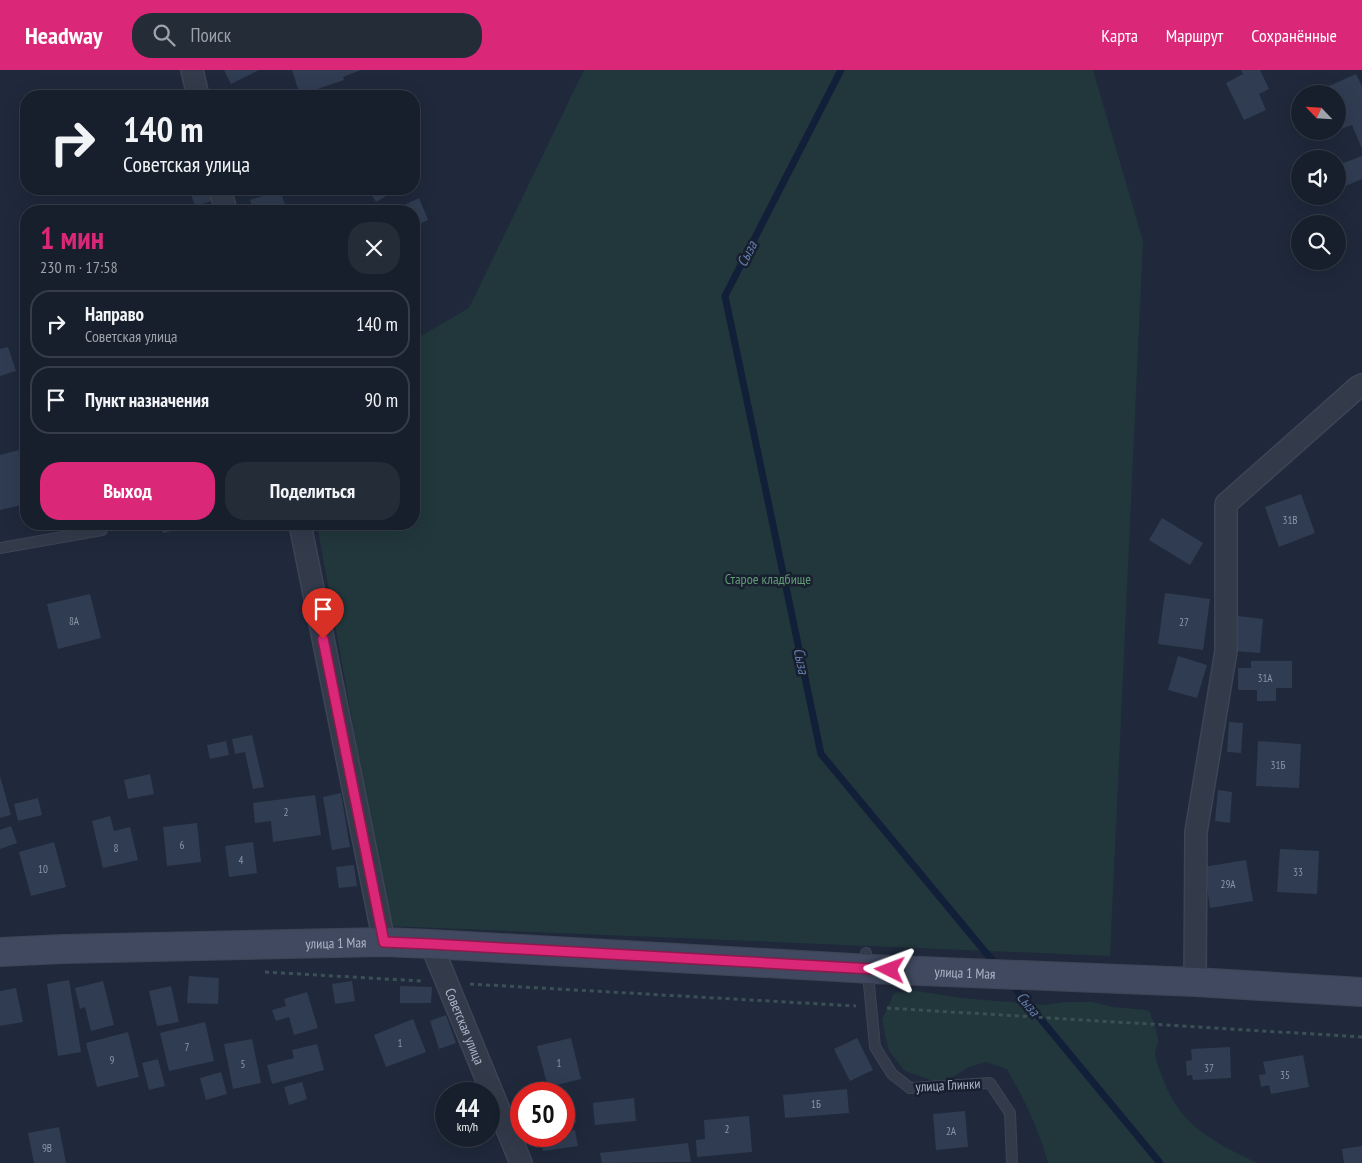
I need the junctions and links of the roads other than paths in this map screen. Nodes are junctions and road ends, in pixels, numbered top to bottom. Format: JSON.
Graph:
{"nodes":[{"id":1,"x":192,"y":70,"type":"edge"},
{"id":2,"x":197,"y":90,"type":"edge"},
{"id":3,"x":1362,"y":385,"type":"edge"},
{"id":4,"x":102,"y":530,"type":"dead end"},
{"id":5,"x":301,"y":530,"type":"edge"},
{"id":6,"x":0,"y":548,"type":"edge"},
{"id":7,"x":384,"y":942,"type":"junction"},
{"id":8,"x":431,"y":944,"type":"junction"},
{"id":9,"x":0,"y":952,"type":"edge"},
{"id":10,"x":867,"y":961,"type":"junction"},
{"id":11,"x":1195,"y":982,"type":"junction"},
{"id":12,"x":1362,"y":992,"type":"edge"},
{"id":13,"x":521,"y":1163,"type":"edge"},
{"id":14,"x":1012,"y":1163,"type":"edge"}],
"edges":[{"from":1,"to":2,"type":"street"},
{"from":3,"to":11,"type":"street"},
{"from":4,"to":6,"type":"lane"},
{"from":5,"to":7,"type":"street"},
{"from":7,"to":8,"type":"main road","name":"улица 1 Мая"},
{"from":7,"to":9,"type":"main road","name":"улица 1 Мая"},
{"from":8,"to":10,"type":"main road","name":"улица 1 Мая"},
{"from":8,"to":13,"type":"street","name":"Советская улица"},
{"from":10,"to":11,"type":"main road","name":"улица 1 Мая"},
{"from":10,"to":14,"type":"lane","name":"улица Глинки"},
{"from":11,"to":12,"type":"main road","name":"улица 1 Мая"}]}
